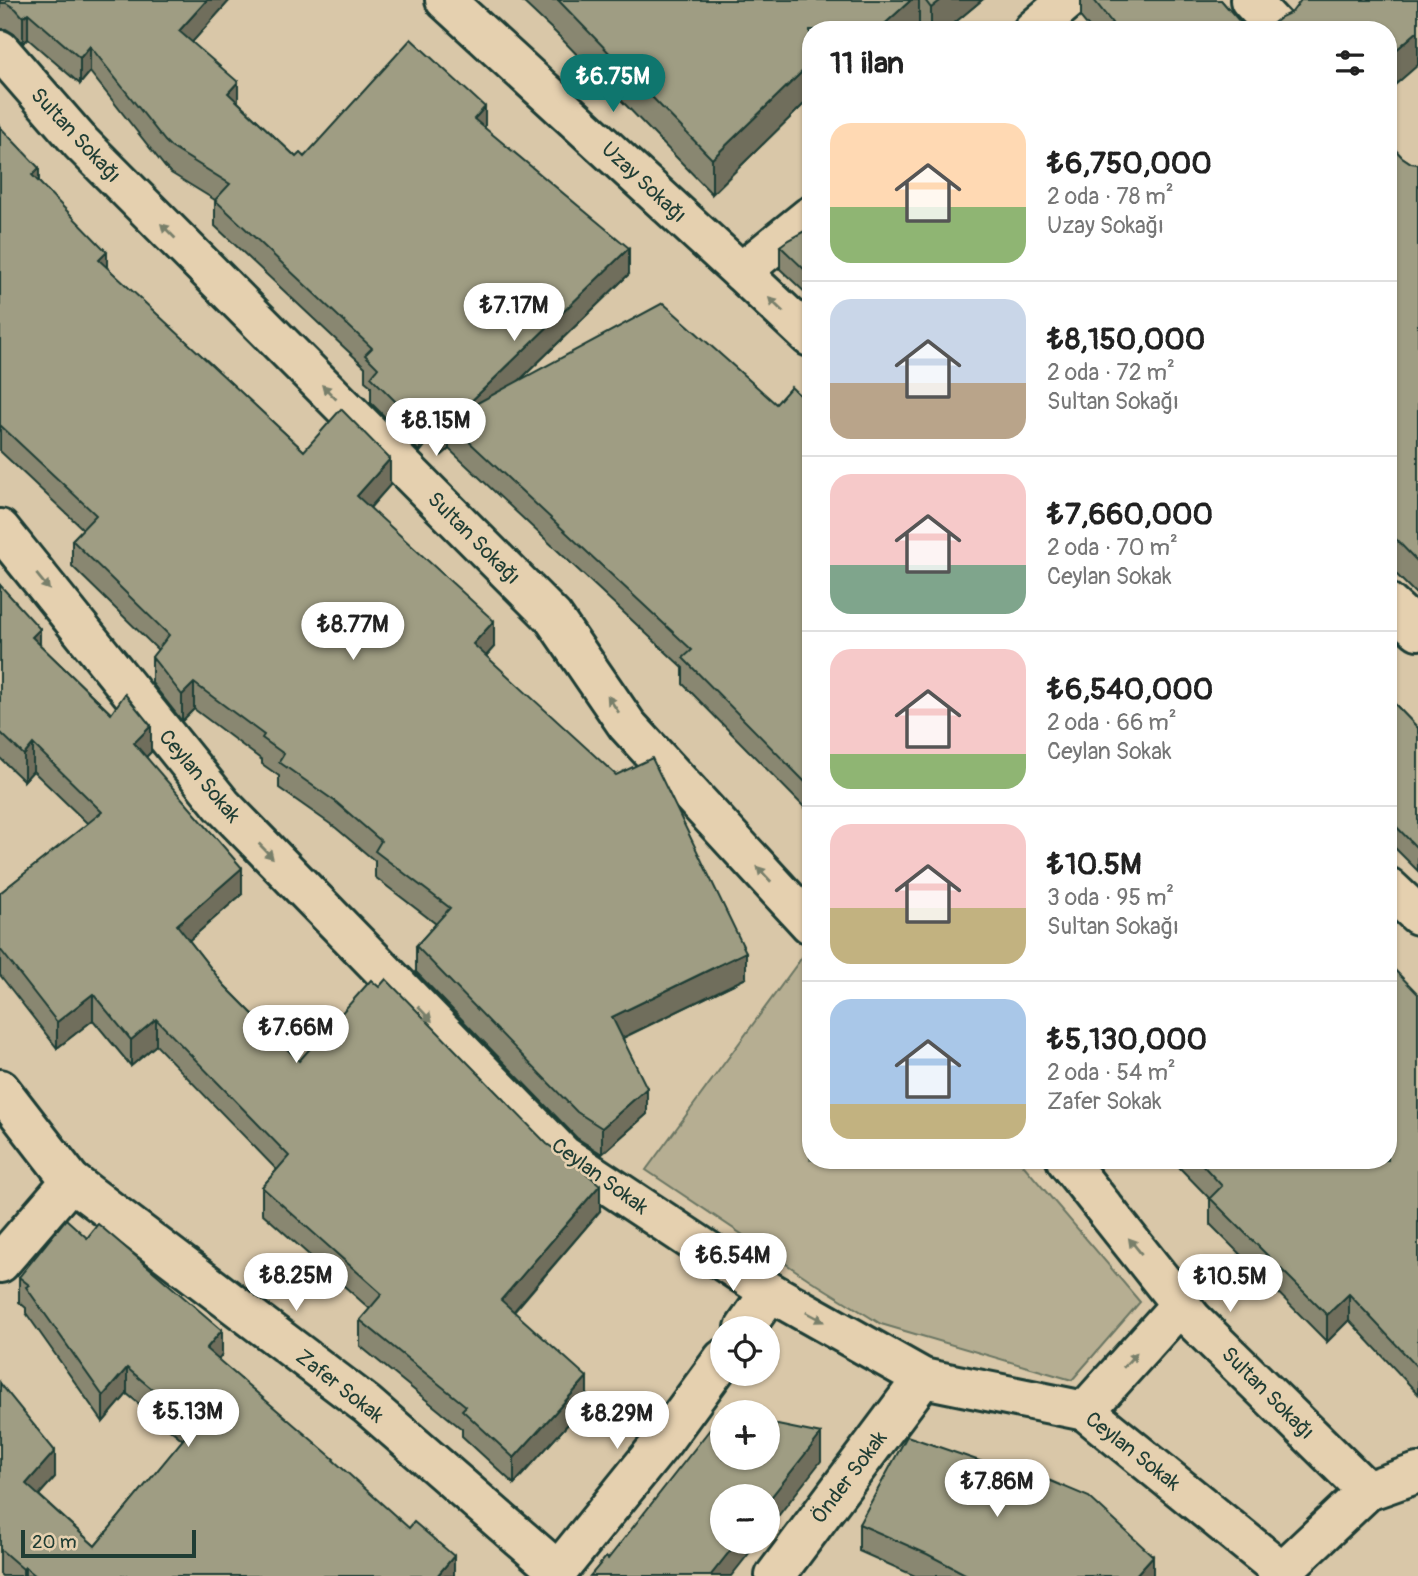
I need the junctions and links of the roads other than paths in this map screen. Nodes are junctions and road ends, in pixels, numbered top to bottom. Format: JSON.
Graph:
{"nodes":[{"id":1,"x":445,"y":0,"type":"edge"},
{"id":2,"x":1068,"y":0,"type":"edge"},
{"id":3,"x":1250,"y":0,"type":"edge"},
{"id":4,"x":1044,"y":21,"type":"edge"},
{"id":5,"x":1270,"y":21,"type":"edge"},
{"id":6,"x":0,"y":50,"type":"edge"},
{"id":7,"x":802,"y":222,"type":"edge"},
{"id":8,"x":741,"y":272,"type":"junction"},
{"id":9,"x":802,"y":329,"type":"edge"},
{"id":10,"x":0,"y":529,"type":"edge"},
{"id":11,"x":1397,"y":611,"type":"edge"},
{"id":12,"x":1418,"y":630,"type":"edge"},
{"id":13,"x":1397,"y":895,"type":"edge"},
{"id":14,"x":802,"y":915,"type":"edge"},
{"id":15,"x":1418,"y":915,"type":"edge"},
{"id":16,"x":0,"y":1089,"type":"edge"},
{"id":17,"x":1073,"y":1169,"type":"edge"},
{"id":18,"x":71,"y":1181,"type":"junction"},
{"id":19,"x":0,"y":1264,"type":"edge"},
{"id":20,"x":771,"y":1292,"type":"junction"},
{"id":21,"x":1181,"y":1304,"type":"junction"},
{"id":22,"x":754,"y":1316,"type":"edge"},
{"id":23,"x":710,"y":1377,"type":"edge"},
{"id":24,"x":923,"y":1378,"type":"junction"},
{"id":25,"x":1085,"y":1411,"type":"junction"},
{"id":26,"x":1418,"y":1473,"type":"edge"},
{"id":27,"x":1367,"y":1491,"type":"junction"},
{"id":28,"x":556,"y":1574,"type":"edge"},
{"id":29,"x":1280,"y":1574,"type":"edge"},
{"id":30,"x":775,"y":1576,"type":"edge"}],
"edges":[{"from":1,"to":8,"type":"street","name":"Uzay Sokağı"},
{"from":2,"to":4,"type":"street"},
{"from":3,"to":5,"type":"street"},
{"from":14,"to":6,"type":"street","name":"Sultan Sokağı","one_way":true},
{"from":7,"to":8,"type":"street"},
{"from":9,"to":8,"type":"street","name":"Uzay Sokağı","one_way":true},
{"from":10,"to":20,"type":"street","name":"Ceylan Sokak","one_way":true},
{"from":11,"to":12,"type":"street"},
{"from":13,"to":15,"type":"street"},
{"from":16,"to":18,"type":"street","name":"Zafer Sokak"},
{"from":21,"to":17,"type":"street","name":"Sultan Sokağı","one_way":true},
{"from":18,"to":19,"type":"street"},
{"from":18,"to":28,"type":"street","name":"Zafer Sokak"},
{"from":20,"to":22,"type":"street"},
{"from":20,"to":24,"type":"street","name":"Ceylan Sokak","one_way":true},
{"from":25,"to":21,"type":"street","one_way":true},
{"from":21,"to":27,"type":"street","name":"Sultan Sokağı"},
{"from":23,"to":28,"type":"street"},
{"from":24,"to":25,"type":"street","name":"Ceylan Sokak"},
{"from":24,"to":30,"type":"street","name":"Önder Sokak"},
{"from":25,"to":29,"type":"street","name":"Ceylan Sokak"},
{"from":26,"to":27,"type":"street"},
{"from":27,"to":29,"type":"street"}]}
